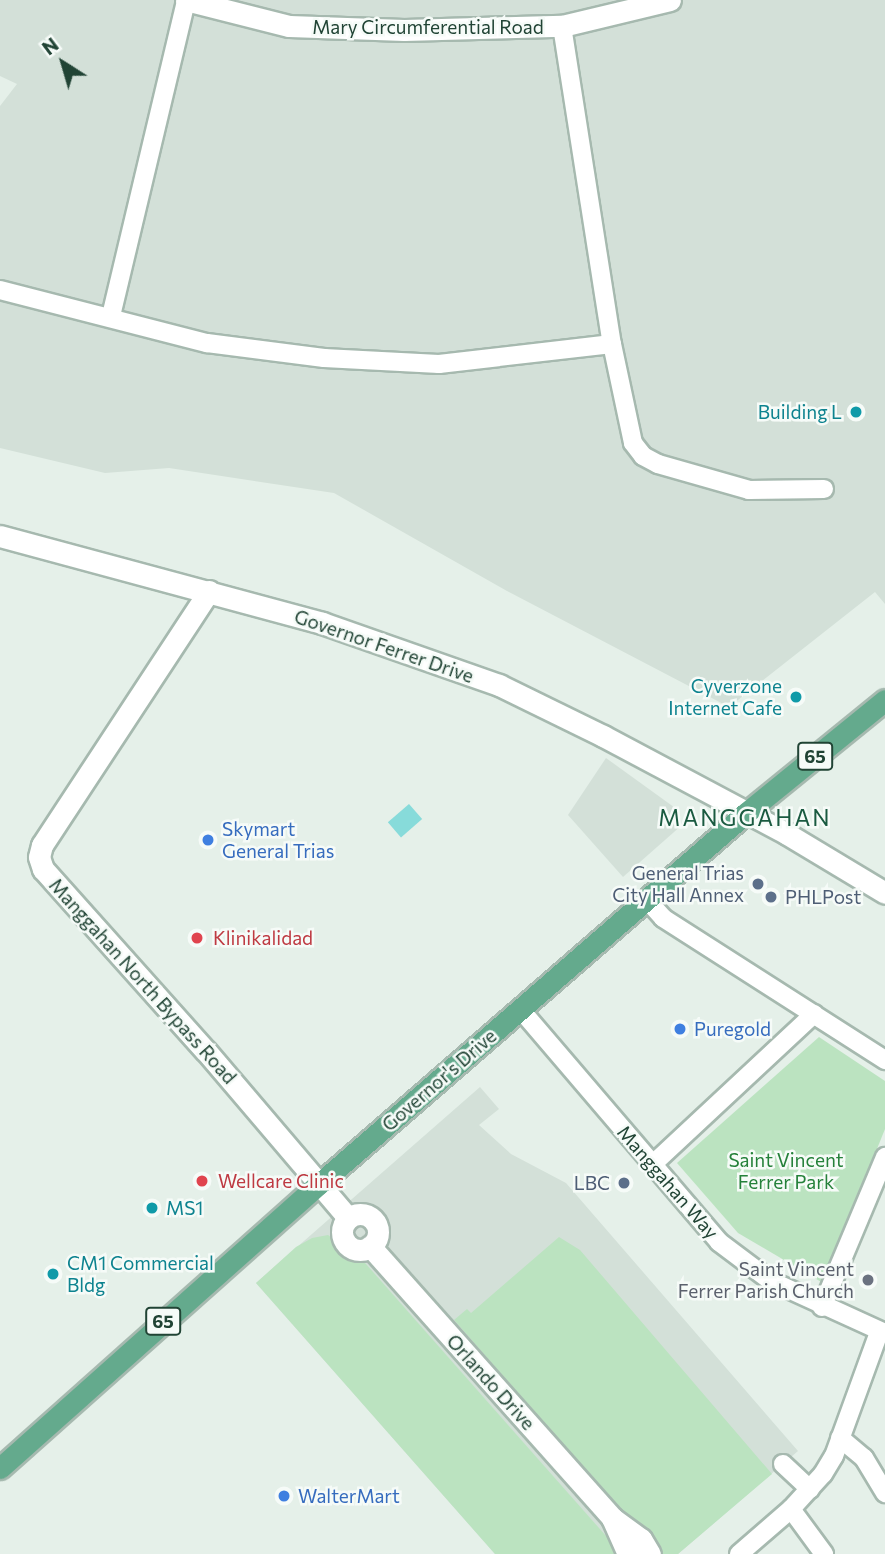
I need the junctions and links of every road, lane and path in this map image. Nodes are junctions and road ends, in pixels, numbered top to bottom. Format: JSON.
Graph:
{"nodes":[{"id":1,"x":186,"y":0,"type":"edge"},
{"id":2,"x":670,"y":0,"type":"edge"},
{"id":3,"x":562,"y":26,"type":"junction"},
{"id":4,"x":0,"y":290,"type":"edge"},
{"id":5,"x":111,"y":316,"type":"junction"},
{"id":6,"x":612,"y":344,"type":"junction"},
{"id":7,"x":824,"y":489,"type":"dead end"},
{"id":8,"x":0,"y":536,"type":"edge"},
{"id":9,"x":209,"y":591,"type":"junction"},
{"id":10,"x":885,"y":701,"type":"edge"},
{"id":11,"x":746,"y":813,"type":"junction"},
{"id":12,"x":885,"y":893,"type":"edge"},
{"id":13,"x":647,"y":900,"type":"junction"},
{"id":14,"x":521,"y":1010,"type":"junction"},
{"id":15,"x":814,"y":1014,"type":"junction"},
{"id":16,"x":885,"y":1060,"type":"edge"},
{"id":17,"x":885,"y":1157,"type":"edge"},
{"id":18,"x":653,"y":1164,"type":"junction"},
{"id":19,"x":319,"y":1184,"type":"junction"},
{"id":20,"x":822,"y":1307,"type":"junction"},
{"id":21,"x":881,"y":1336,"type":"edge"},
{"id":22,"x":841,"y":1438,"type":"junction"},
{"id":23,"x":783,"y":1464,"type":"dead end"},
{"id":24,"x":0,"y":1468,"type":"edge"},
{"id":25,"x":810,"y":1489,"type":"junction"},
{"id":26,"x":885,"y":1493,"type":"edge"},
{"id":27,"x":791,"y":1509,"type":"junction"},
{"id":28,"x":612,"y":1518,"type":"junction"},
{"id":29,"x":628,"y":1554,"type":"edge"},
{"id":30,"x":650,"y":1554,"type":"edge"},
{"id":31,"x":739,"y":1554,"type":"edge"},
{"id":32,"x":824,"y":1554,"type":"edge"}],
"edges":[{"from":1,"to":3,"type":"street","name":"Mary Circumferential Road"},
{"from":1,"to":5,"type":"street"},
{"from":2,"to":3,"type":"street","name":"Mary Circumferential Road"},
{"from":3,"to":6,"type":"street"},
{"from":4,"to":5,"type":"street"},
{"from":5,"to":6,"type":"street"},
{"from":6,"to":7,"type":"street"},
{"from":8,"to":9,"type":"street","name":"Governor Ferrer Drive"},
{"from":9,"to":11,"type":"street","name":"Governor Ferrer Drive"},
{"from":9,"to":19,"type":"street","name":"Manggahan North Bypass Road"},
{"from":10,"to":11,"type":"main road","name":"Governor's Drive","number":"65"},
{"from":11,"to":12,"type":"street","name":"Governor Ferrer Drive"},
{"from":11,"to":13,"type":"main road","name":"Governor's Drive","number":"65"},
{"from":13,"to":14,"type":"main road","name":"Governor's Drive","number":"65"},
{"from":13,"to":15,"type":"street"},
{"from":14,"to":18,"type":"street","name":"Manggahan Way"},
{"from":14,"to":19,"type":"main road","name":"Governor's Drive","number":"65"},
{"from":15,"to":16,"type":"street"},
{"from":15,"to":18,"type":"street"},
{"from":17,"to":20,"type":"street"},
{"from":18,"to":20,"type":"street","name":"Manggahan Way"},
{"from":19,"to":24,"type":"main road","name":"Governor's Drive","number":"65"},
{"from":19,"to":28,"type":"street","name":"Orlando Drive"},
{"from":20,"to":21,"type":"street","name":"Manggahan Way"},
{"from":21,"to":22,"type":"street"},
{"from":22,"to":25,"type":"street"},
{"from":22,"to":26,"type":"street"},
{"from":23,"to":25,"type":"street"},
{"from":25,"to":27,"type":"street"},
{"from":27,"to":31,"type":"street"},
{"from":27,"to":32,"type":"street"},
{"from":28,"to":29,"type":"street","name":"Orlando Drive"},
{"from":28,"to":30,"type":"street","name":"Orlando Drive"}]}
